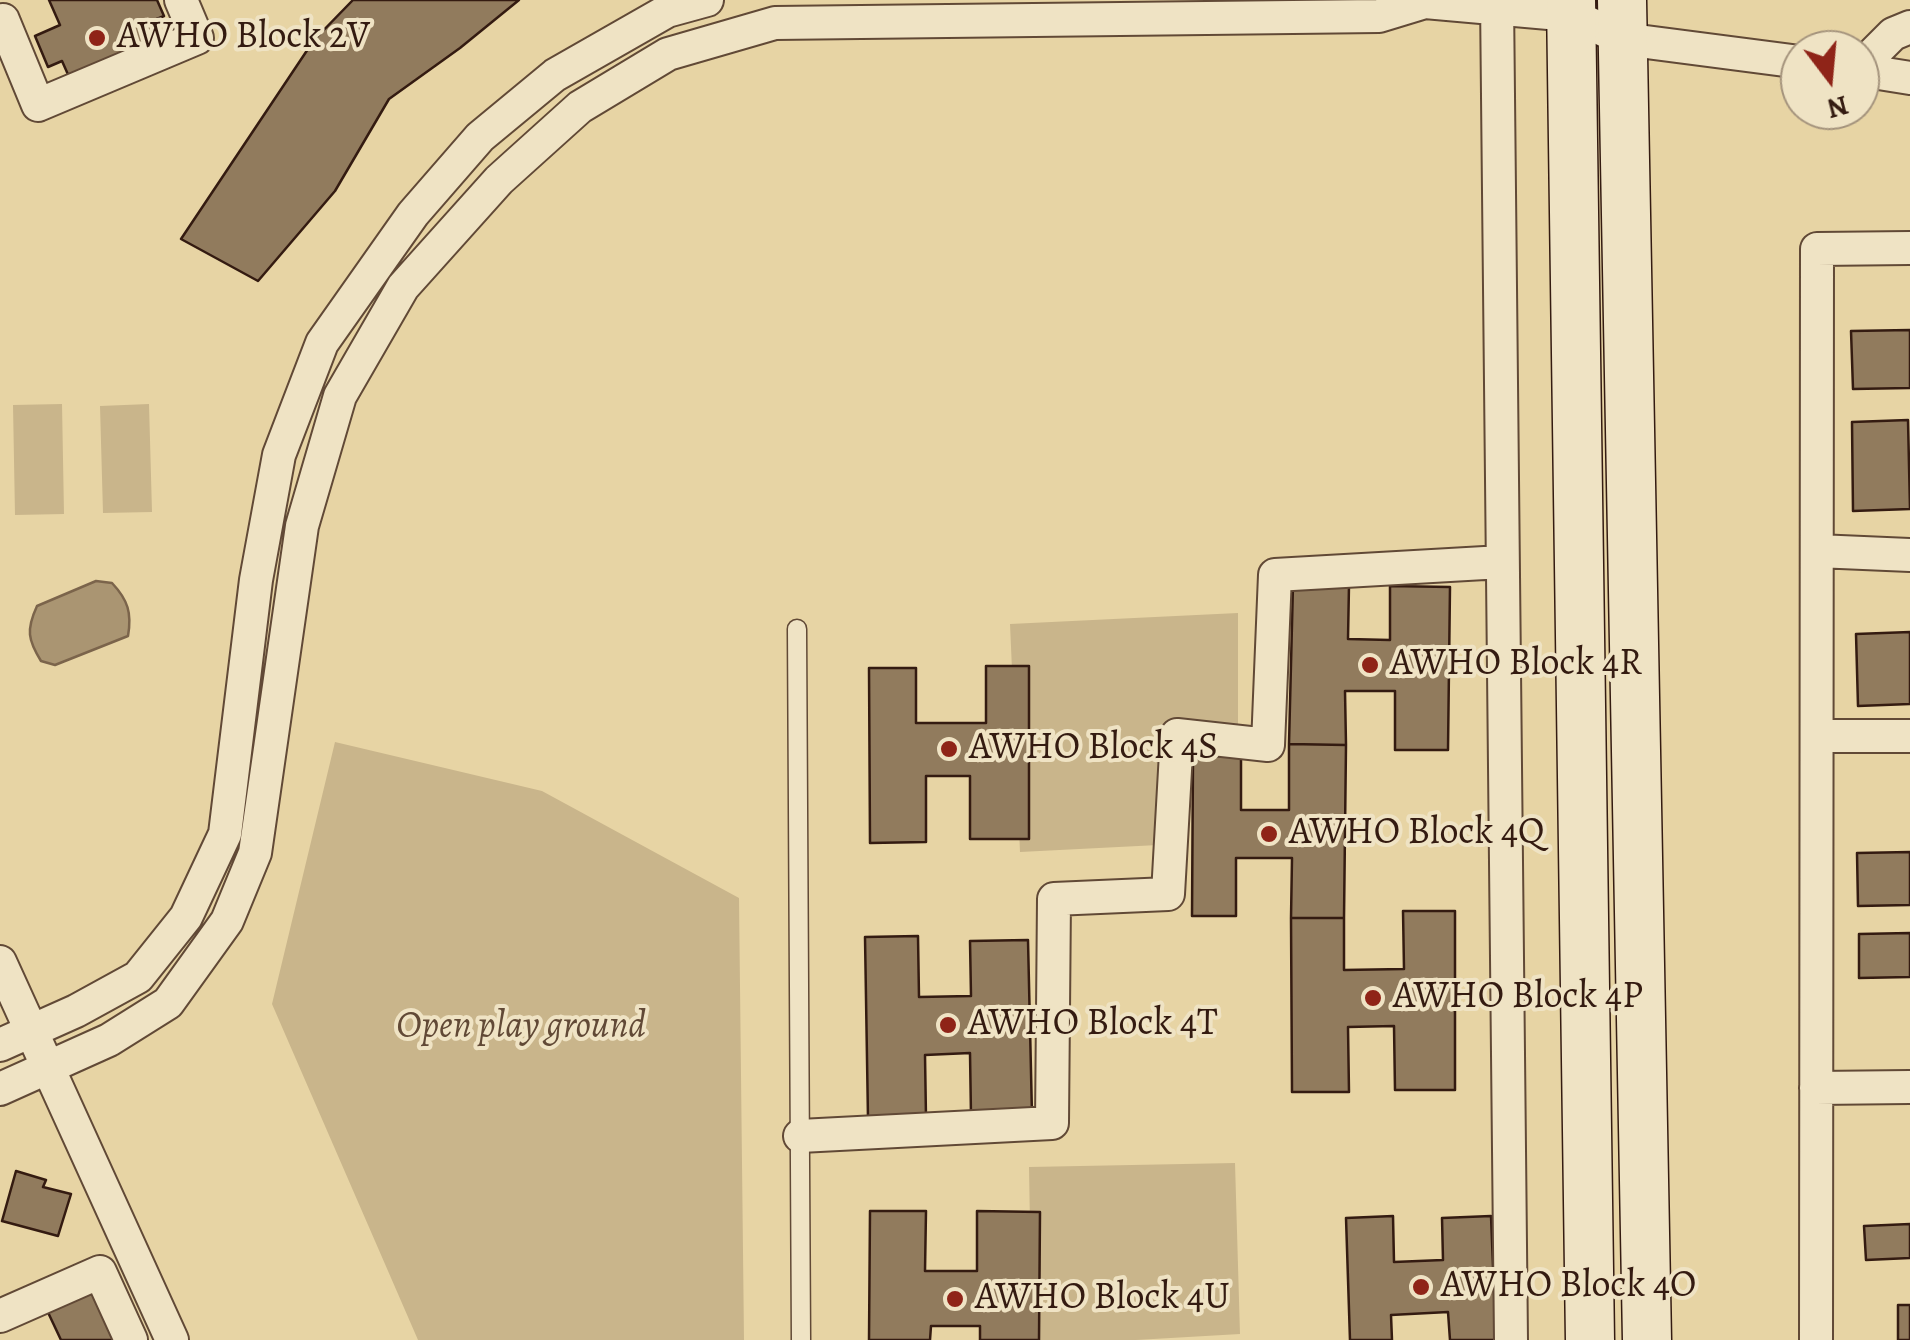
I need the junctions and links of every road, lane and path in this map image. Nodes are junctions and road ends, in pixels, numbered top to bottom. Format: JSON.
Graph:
{"nodes":[{"id":1,"x":180,"y":0,"type":"edge"},
{"id":2,"x":707,"y":0,"type":"edge"},
{"id":3,"x":1423,"y":1,"type":"edge"},
{"id":4,"x":1497,"y":4,"type":"edge"},
{"id":5,"x":1571,"y":7,"type":"edge"},
{"id":6,"x":775,"y":11,"type":"edge"},
{"id":7,"x":1622,"y":19,"type":"edge"},
{"id":8,"x":0,"y":22,"type":"edge"},
{"id":9,"x":1910,"y":27,"type":"edge"},
{"id":10,"x":1880,"y":47,"type":"edge"},
{"id":11,"x":1780,"y":57,"type":"edge"},
{"id":12,"x":1880,"y":72,"type":"edge"},
{"id":13,"x":1910,"y":78,"type":"edge"},
{"id":14,"x":1910,"y":248,"type":"edge"},
{"id":15,"x":1817,"y":551,"type":"junction"},
{"id":16,"x":1910,"y":555,"type":"edge"},
{"id":17,"x":1502,"y":562,"type":"junction"},
{"id":18,"x":796,"y":629,"type":"dead end"},
{"id":19,"x":1817,"y":736,"type":"junction"},
{"id":20,"x":1910,"y":736,"type":"edge"},
{"id":21,"x":0,"y":962,"type":"edge"},
{"id":22,"x":32,"y":1031,"type":"junction"},
{"id":23,"x":0,"y":1045,"type":"edge"},
{"id":24,"x":48,"y":1067,"type":"junction"},
{"id":25,"x":1910,"y":1087,"type":"edge"},
{"id":26,"x":1816,"y":1088,"type":"junction"},
{"id":27,"x":0,"y":1089,"type":"edge"},
{"id":28,"x":800,"y":1136,"type":"junction"},
{"id":29,"x":0,"y":1316,"type":"edge"},
{"id":30,"x":132,"y":1340,"type":"edge"},
{"id":31,"x":172,"y":1340,"type":"edge"},
{"id":32,"x":801,"y":1340,"type":"edge"},
{"id":33,"x":1511,"y":1340,"type":"edge"},
{"id":34,"x":1590,"y":1340,"type":"edge"},
{"id":35,"x":1646,"y":1340,"type":"edge"},
{"id":36,"x":1816,"y":1340,"type":"edge"}],
"edges":[{"from":1,"to":8,"type":"street"},
{"from":2,"to":22,"type":"street"},
{"from":3,"to":4,"type":"street"},
{"from":3,"to":6,"type":"street"},
{"from":4,"to":5,"type":"street"},
{"from":4,"to":17,"type":"street"},
{"from":5,"to":7,"type":"street"},
{"from":5,"to":34,"type":"street"},
{"from":6,"to":24,"type":"street"},
{"from":7,"to":11,"type":"street"},
{"from":7,"to":35,"type":"street"},
{"from":9,"to":10,"type":"street"},
{"from":12,"to":13,"type":"street"},
{"from":14,"to":15,"type":"street"},
{"from":15,"to":16,"type":"street"},
{"from":15,"to":19,"type":"street"},
{"from":17,"to":28,"type":"street"},
{"from":17,"to":33,"type":"street"},
{"from":18,"to":28,"type":"lane"},
{"from":19,"to":20,"type":"street"},
{"from":19,"to":26,"type":"street"},
{"from":21,"to":22,"type":"street"},
{"from":22,"to":23,"type":"street"},
{"from":22,"to":24,"type":"street"},
{"from":24,"to":27,"type":"street"},
{"from":24,"to":31,"type":"street"},
{"from":25,"to":26,"type":"street"},
{"from":26,"to":36,"type":"street"},
{"from":28,"to":32,"type":"lane"},
{"from":29,"to":30,"type":"street"}]}
